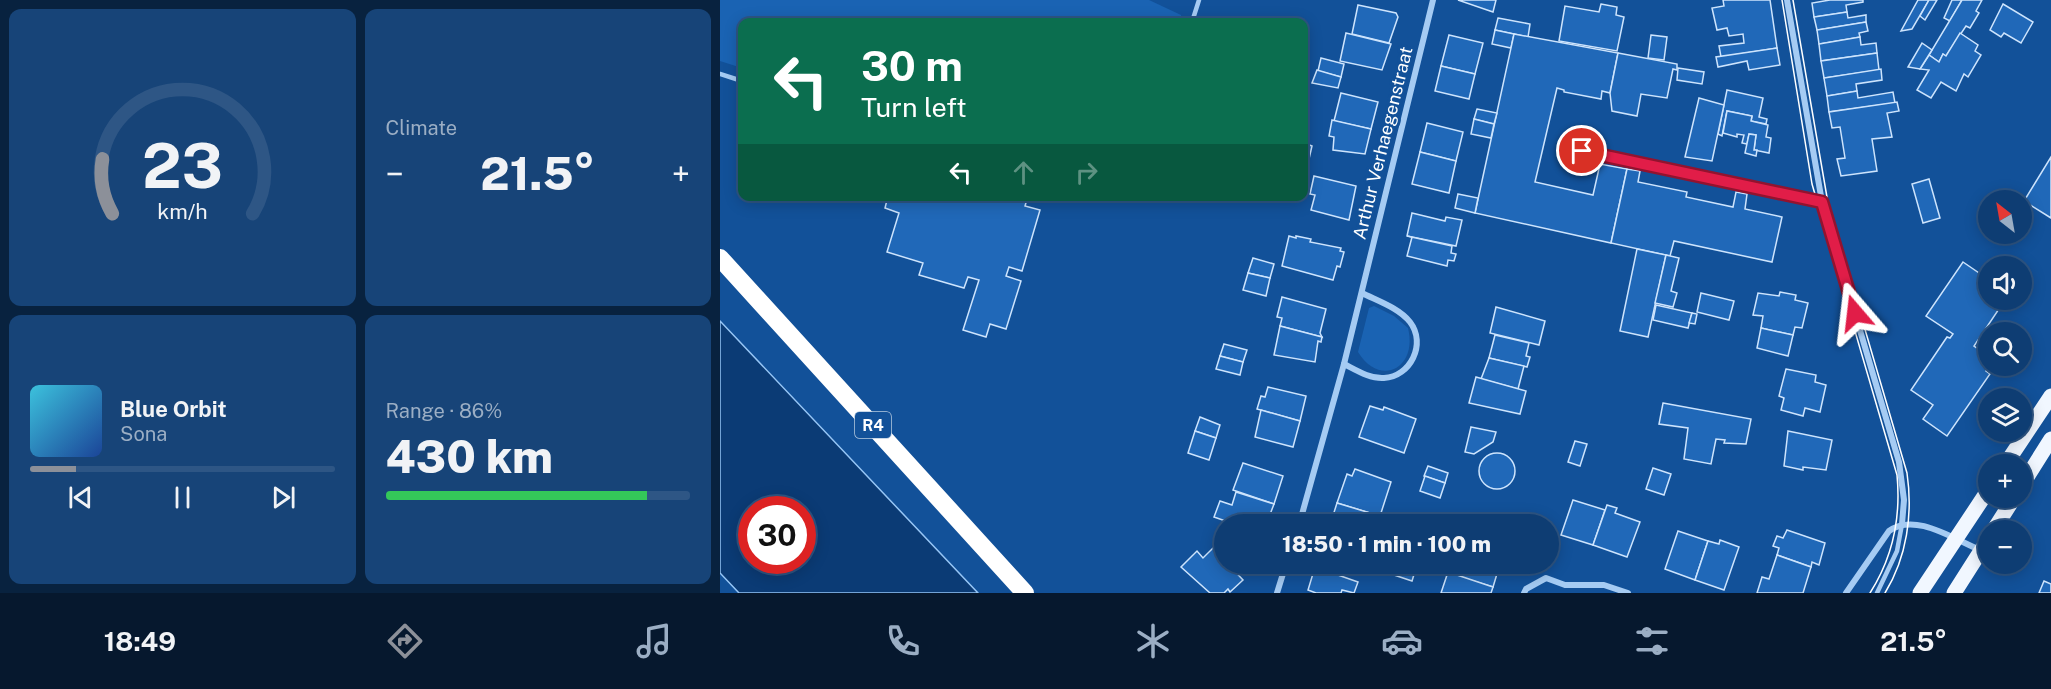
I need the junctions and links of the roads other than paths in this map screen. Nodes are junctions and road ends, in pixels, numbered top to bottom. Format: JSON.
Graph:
{"nodes":[{"id":1,"x":1199,"y":0,"type":"edge"},
{"id":2,"x":1433,"y":0,"type":"edge"},
{"id":3,"x":1787,"y":0,"type":"edge"},
{"id":4,"x":1193,"y":18,"type":"edge"},
{"id":5,"x":720,"y":74,"type":"edge"},
{"id":6,"x":738,"y":80,"type":"edge"},
{"id":7,"x":1582,"y":151,"type":"dead end"},
{"id":8,"x":1822,"y":202,"type":"junction"},
{"id":9,"x":720,"y":258,"type":"edge"},
{"id":10,"x":1362,"y":293,"type":"junction"},
{"id":11,"x":1344,"y":364,"type":"junction"},
{"id":12,"x":2051,"y":396,"type":"edge"},
{"id":13,"x":2051,"y":439,"type":"edge"},
{"id":14,"x":2012,"y":454,"type":"edge"},
{"id":15,"x":2032,"y":469,"type":"edge"},
{"id":16,"x":1978,"y":506,"type":"edge"},
{"id":17,"x":1302,"y":514,"type":"edge"},
{"id":18,"x":1899,"y":525,"type":"junction"},
{"id":19,"x":1955,"y":540,"type":"junction"},
{"id":20,"x":1978,"y":543,"type":"edge"},
{"id":21,"x":1978,"y":555,"type":"edge"},
{"id":22,"x":1283,"y":574,"type":"edge"},
{"id":23,"x":1565,"y":585,"type":"junction"},
{"id":24,"x":1025,"y":593,"type":"edge"},
{"id":25,"x":1277,"y":593,"type":"edge"},
{"id":26,"x":1524,"y":593,"type":"edge"},
{"id":27,"x":1564,"y":593,"type":"edge"},
{"id":28,"x":1628,"y":593,"type":"edge"},
{"id":29,"x":1846,"y":593,"type":"edge"},
{"id":30,"x":1877,"y":593,"type":"edge"},
{"id":31,"x":1920,"y":593,"type":"edge"},
{"id":32,"x":1954,"y":593,"type":"edge"}],
"edges":[{"from":1,"to":4,"type":"lane"},
{"from":2,"to":10,"type":"street","name":"Arthur Verhaegenstraat"},
{"from":3,"to":8,"type":"street"},
{"from":5,"to":6,"type":"lane"},
{"from":7,"to":8,"type":"lane"},
{"from":8,"to":18,"type":"street"},
{"from":9,"to":24,"type":"highway","number":"R4"},
{"from":10,"to":11,"type":"street","name":"Arthur Verhaegenstraat"},
{"from":10,"to":11,"type":"street"},
{"from":11,"to":17,"type":"street","name":"Arthur Verhaegenstraat"},
{"from":12,"to":14,"type":"main road"},
{"from":13,"to":15,"type":"main road"},
{"from":16,"to":19,"type":"main road"},
{"from":18,"to":19,"type":"street"},
{"from":18,"to":29,"type":"street"},
{"from":18,"to":30,"type":"lane"},
{"from":19,"to":20,"type":"street"},
{"from":19,"to":31,"type":"main road"},
{"from":21,"to":32,"type":"main road"},
{"from":22,"to":25,"type":"street"},
{"from":23,"to":26,"type":"street"},
{"from":23,"to":27,"type":"street"},
{"from":23,"to":28,"type":"street"}]}
